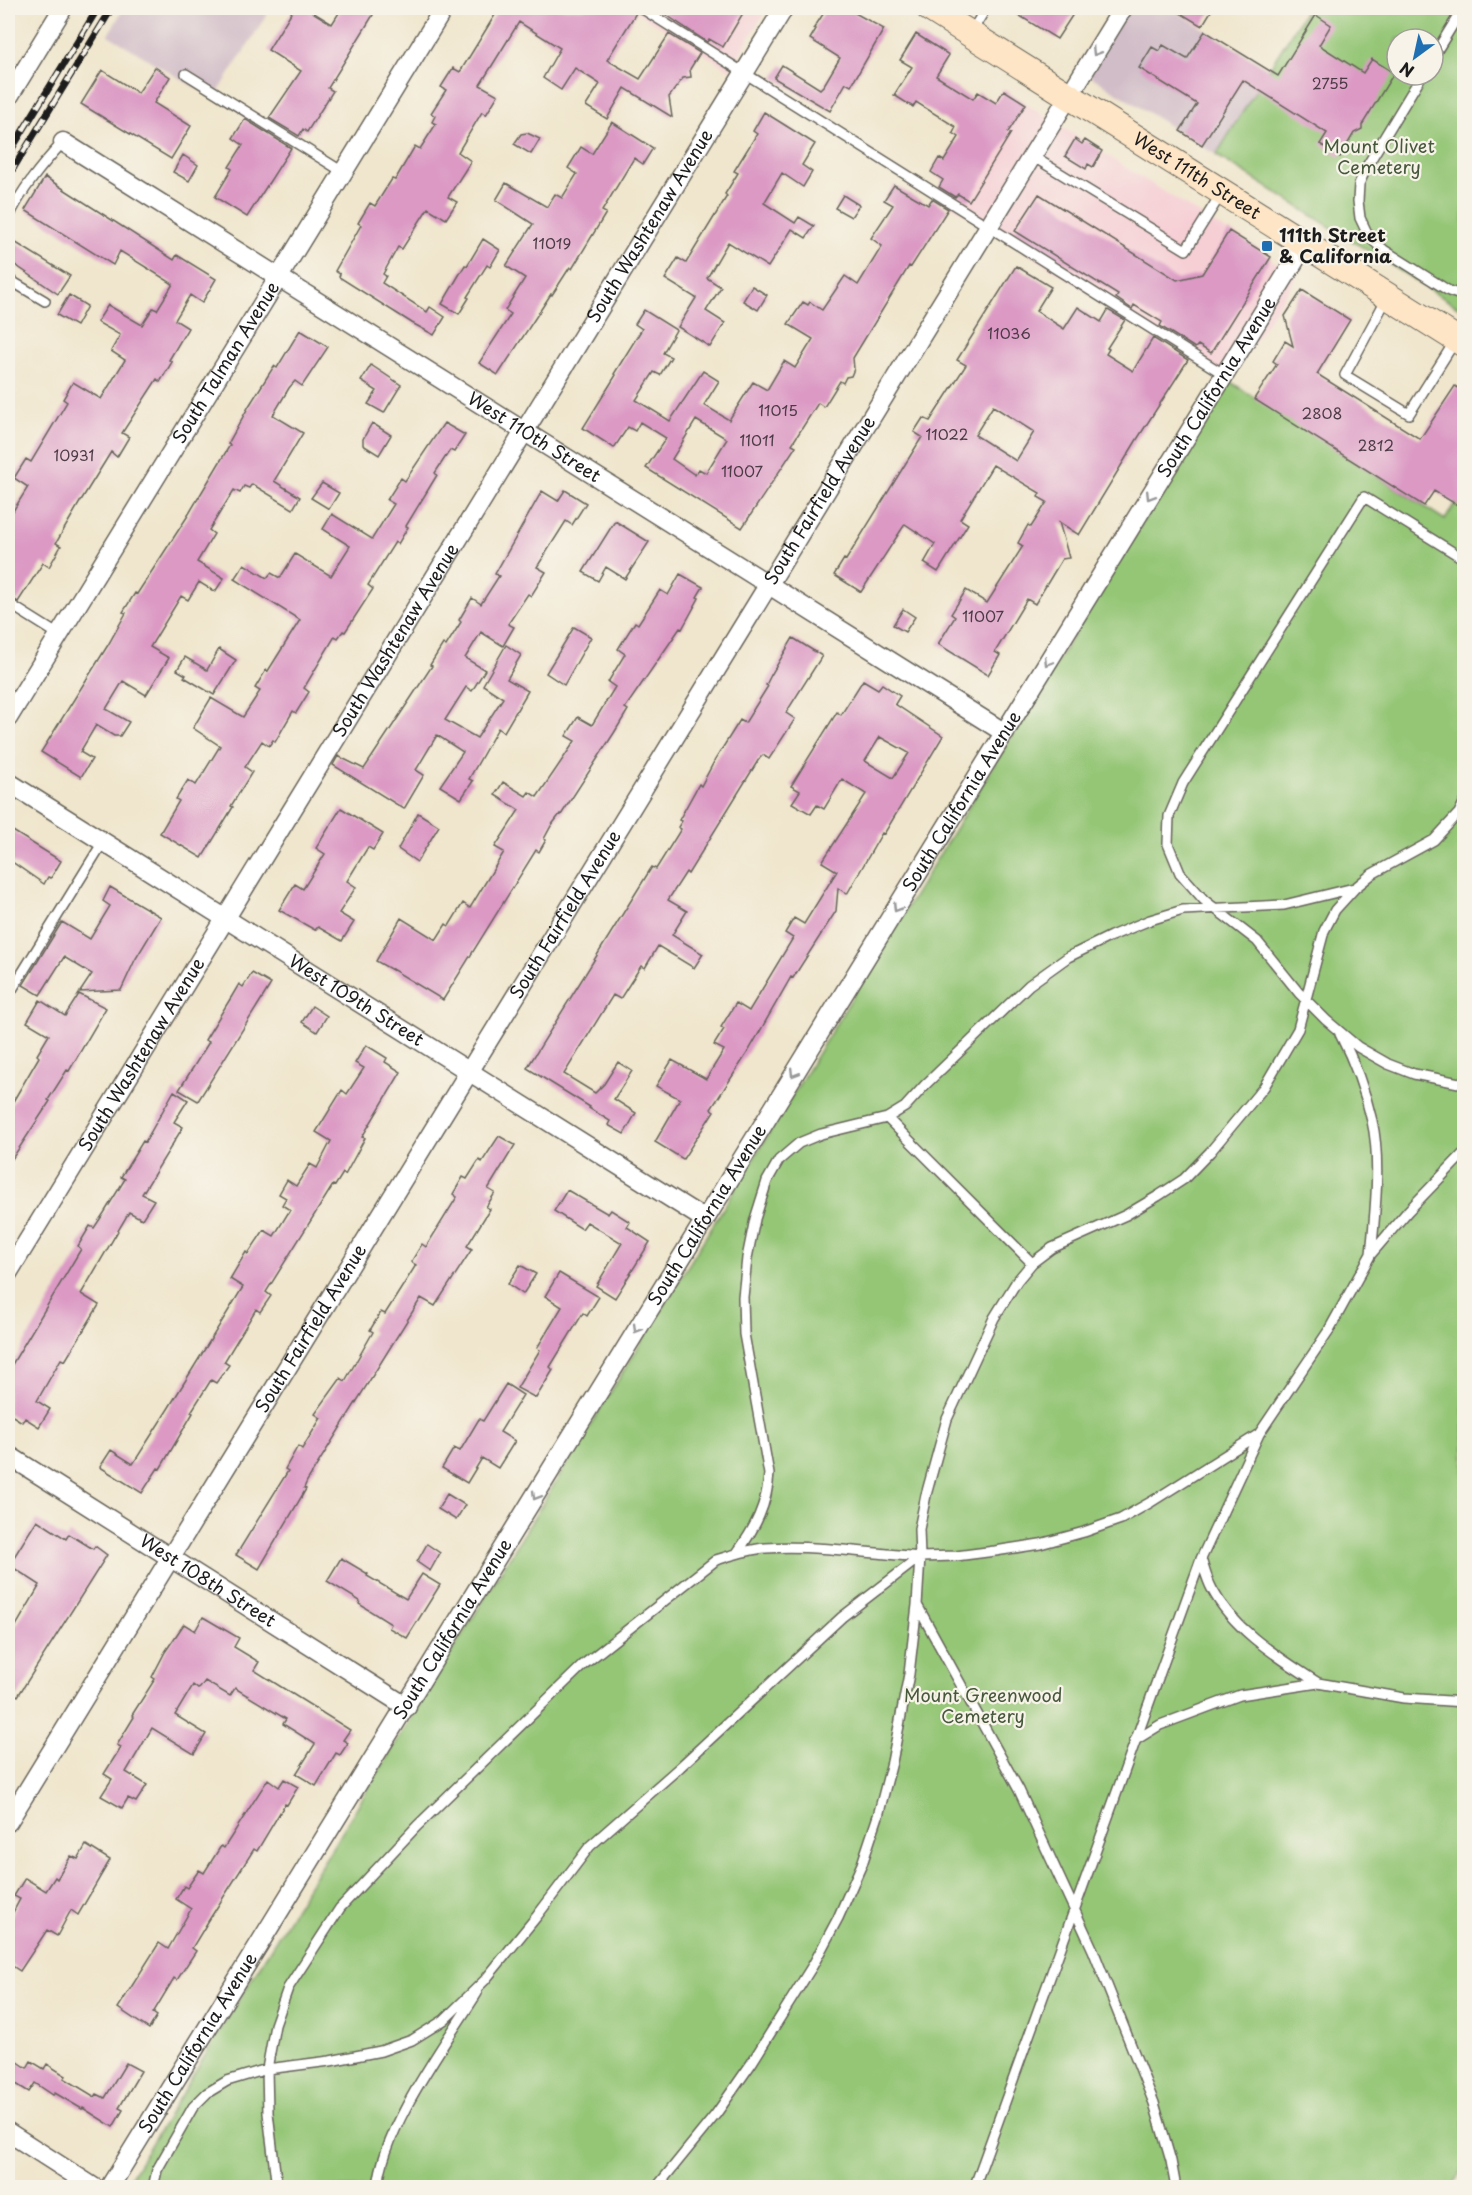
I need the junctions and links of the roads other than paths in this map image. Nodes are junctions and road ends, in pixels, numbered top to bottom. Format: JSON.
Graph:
{"nodes":[{"id":1,"x":63,"y":8,"type":"edge"},
{"id":2,"x":444,"y":8,"type":"edge"},
{"id":3,"x":641,"y":8,"type":"edge"},
{"id":4,"x":784,"y":8,"type":"edge"},
{"id":5,"x":929,"y":8,"type":"edge"},
{"id":6,"x":986,"y":8,"type":"edge"},
{"id":7,"x":1123,"y":8,"type":"edge"},
{"id":8,"x":1463,"y":8,"type":"edge"},
{"id":9,"x":970,"y":33,"type":"junction"},
{"id":10,"x":1445,"y":37,"type":"edge"},
{"id":11,"x":744,"y":72,"type":"junction"},
{"id":12,"x":186,"y":74,"type":"dead end"},
{"id":13,"x":1415,"y":87,"type":"edge"},
{"id":14,"x":1069,"y":96,"type":"junction"},
{"id":15,"x":8,"y":98,"type":"edge"},
{"id":16,"x":63,"y":142,"type":"joint"},
{"id":17,"x":1032,"y":156,"type":"junction"},
{"id":18,"x":343,"y":172,"type":"junction"},
{"id":19,"x":1222,"y":192,"type":"junction"},
{"id":20,"x":8,"y":219,"type":"edge"},
{"id":21,"x":988,"y":227,"type":"junction"},
{"id":22,"x":1305,"y":244,"type":"junction"},
{"id":23,"x":279,"y":276,"type":"junction"},
{"id":24,"x":8,"y":279,"type":"edge"},
{"id":25,"x":1388,"y":296,"type":"junction"},
{"id":26,"x":1464,"y":296,"type":"edge"},
{"id":27,"x":45,"y":301,"type":"dead end"},
{"id":28,"x":1460,"y":341,"type":"edge"},
{"id":29,"x":1225,"y":375,"type":"junction"},
{"id":30,"x":524,"y":430,"type":"junction"},
{"id":31,"x":1464,"y":559,"type":"edge"},
{"id":32,"x":769,"y":585,"type":"junction"},
{"id":33,"x":8,"y":603,"type":"edge"},
{"id":34,"x":59,"y":635,"type":"junction"},
{"id":35,"x":8,"y":718,"type":"edge"},
{"id":36,"x":1005,"y":733,"type":"junction"},
{"id":37,"x":8,"y":782,"type":"edge"},
{"id":38,"x":1464,"y":803,"type":"edge"},
{"id":39,"x":103,"y":842,"type":"junction"},
{"id":40,"x":1354,"y":888,"type":"junction"},
{"id":41,"x":1215,"y":909,"type":"junction"},
{"id":42,"x":225,"y":919,"type":"junction"},
{"id":43,"x":8,"y":996,"type":"edge"},
{"id":44,"x":1307,"y":1001,"type":"junction"},
{"id":45,"x":1339,"y":1031,"type":"junction"},
{"id":46,"x":469,"y":1072,"type":"junction"},
{"id":47,"x":1464,"y":1084,"type":"edge"},
{"id":48,"x":887,"y":1118,"type":"junction"},
{"id":49,"x":1464,"y":1153,"type":"edge"},
{"id":50,"x":704,"y":1219,"type":"junction"},
{"id":51,"x":1371,"y":1254,"type":"junction"},
{"id":52,"x":1032,"y":1263,"type":"junction"},
{"id":53,"x":8,"y":1273,"type":"edge"},
{"id":54,"x":1259,"y":1434,"type":"junction"},
{"id":55,"x":8,"y":1455,"type":"edge"},
{"id":56,"x":737,"y":1553,"type":"junction"},
{"id":57,"x":170,"y":1557,"type":"junction"},
{"id":58,"x":920,"y":1557,"type":"junction"},
{"id":59,"x":1201,"y":1559,"type":"junction"},
{"id":60,"x":917,"y":1605,"type":"junction"},
{"id":61,"x":1318,"y":1683,"type":"junction"},
{"id":62,"x":1464,"y":1702,"type":"edge"},
{"id":63,"x":407,"y":1707,"type":"junction"},
{"id":64,"x":1134,"y":1741,"type":"junction"},
{"id":65,"x":8,"y":1822,"type":"edge"},
{"id":66,"x":1073,"y":1907,"type":"junction"},
{"id":67,"x":485,"y":1980,"type":"junction"},
{"id":68,"x":267,"y":2069,"type":"junction"},
{"id":69,"x":8,"y":2132,"type":"edge"},
{"id":70,"x":95,"y":2187,"type":"edge"},
{"id":71,"x":110,"y":2187,"type":"edge"},
{"id":72,"x":153,"y":2187,"type":"edge"},
{"id":73,"x":277,"y":2187,"type":"edge"},
{"id":74,"x":378,"y":2187,"type":"edge"},
{"id":75,"x":656,"y":2187,"type":"edge"},
{"id":76,"x":974,"y":2187,"type":"edge"},
{"id":77,"x":1176,"y":2187,"type":"edge"}],
"edges":[{"from":1,"to":15,"type":"street"},
{"from":2,"to":18,"type":"street","name":"South Talman Avenue"},
{"from":3,"to":11,"type":"lane"},
{"from":4,"to":11,"type":"street","name":"South Washtenaw Avenue"},
{"from":5,"to":9,"type":"main road","name":"West 111th Street"},
{"from":6,"to":9,"type":"lane"},
{"from":7,"to":14,"type":"street","name":"South Fairfield Avenue","one_way":true},
{"from":8,"to":10,"type":"lane"},
{"from":9,"to":14,"type":"main road","name":"West 111th Street"},
{"from":11,"to":21,"type":"lane"},
{"from":11,"to":30,"type":"street","name":"South Washtenaw Avenue"},
{"from":12,"to":18,"type":"lane"},
{"from":13,"to":26,"type":"lane"},
{"from":14,"to":17,"type":"street","name":"South Fairfield Avenue"},
{"from":14,"to":19,"type":"main road","name":"West 111th Street"},
{"from":16,"to":20,"type":"lane"},
{"from":16,"to":23,"type":"street","name":"West 110th Street"},
{"from":17,"to":19,"type":"lane"},
{"from":17,"to":21,"type":"street","name":"South Fairfield Avenue"},
{"from":18,"to":23,"type":"street","name":"South Talman Avenue"},
{"from":19,"to":22,"type":"main road","name":"West 111th Street"},
{"from":21,"to":29,"type":"lane"},
{"from":21,"to":32,"type":"street","name":"South Fairfield Avenue"},
{"from":22,"to":25,"type":"main road","name":"West 111th Street"},
{"from":22,"to":29,"type":"street","name":"South California Avenue"},
{"from":23,"to":30,"type":"street","name":"West 110th Street"},
{"from":23,"to":34,"type":"street","name":"South Talman Avenue"},
{"from":24,"to":27,"type":"lane"},
{"from":25,"to":28,"type":"main road","name":"West 111th Street"},
{"from":25,"to":28,"type":"lane"},
{"from":29,"to":36,"type":"street","name":"South California Avenue","one_way":true},
{"from":30,"to":32,"type":"street","name":"West 110th Street"},
{"from":30,"to":42,"type":"street","name":"South Washtenaw Avenue"},
{"from":31,"to":41,"type":"lane"},
{"from":32,"to":36,"type":"street","name":"West 110th Street"},
{"from":32,"to":46,"type":"street","name":"South Fairfield Avenue"},
{"from":33,"to":34,"type":"lane"},
{"from":34,"to":35,"type":"street","name":"South Talman Avenue"},
{"from":36,"to":50,"type":"street","name":"South California Avenue","one_way":true},
{"from":37,"to":39,"type":"street","name":"West 109th Street"},
{"from":38,"to":40,"type":"lane"},
{"from":39,"to":42,"type":"street","name":"West 109th Street"},
{"from":39,"to":43,"type":"lane"},
{"from":40,"to":41,"type":"lane"},
{"from":40,"to":44,"type":"lane"},
{"from":41,"to":44,"type":"lane"},
{"from":41,"to":48,"type":"lane"},
{"from":42,"to":46,"type":"street","name":"West 109th Street"},
{"from":42,"to":53,"type":"street","name":"South Washtenaw Avenue"},
{"from":44,"to":45,"type":"lane"},
{"from":44,"to":52,"type":"lane"},
{"from":45,"to":47,"type":"lane"},
{"from":45,"to":51,"type":"lane"},
{"from":46,"to":50,"type":"street","name":"West 109th Street"},
{"from":46,"to":57,"type":"street","name":"South Fairfield Avenue"},
{"from":48,"to":52,"type":"lane"},
{"from":48,"to":56,"type":"lane"},
{"from":49,"to":51,"type":"lane"},
{"from":50,"to":63,"type":"street","name":"South California Avenue","one_way":true},
{"from":51,"to":54,"type":"lane"},
{"from":52,"to":58,"type":"lane"},
{"from":54,"to":58,"type":"lane"},
{"from":54,"to":59,"type":"lane"},
{"from":55,"to":57,"type":"street","name":"West 108th Street"},
{"from":56,"to":58,"type":"lane"},
{"from":56,"to":68,"type":"lane"},
{"from":57,"to":63,"type":"street","name":"West 108th Street"},
{"from":57,"to":65,"type":"street","name":"South Fairfield Avenue"},
{"from":58,"to":60,"type":"lane"},
{"from":58,"to":67,"type":"lane"},
{"from":59,"to":61,"type":"lane"},
{"from":59,"to":64,"type":"lane"},
{"from":60,"to":66,"type":"lane"},
{"from":60,"to":75,"type":"lane"},
{"from":61,"to":62,"type":"lane"},
{"from":61,"to":64,"type":"lane"},
{"from":63,"to":71,"type":"street","name":"South California Avenue"},
{"from":64,"to":66,"type":"lane"},
{"from":66,"to":76,"type":"lane"},
{"from":66,"to":77,"type":"lane"},
{"from":67,"to":68,"type":"lane"},
{"from":67,"to":74,"type":"lane"},
{"from":68,"to":72,"type":"lane"},
{"from":68,"to":73,"type":"lane"},
{"from":69,"to":70,"type":"street"}]}
